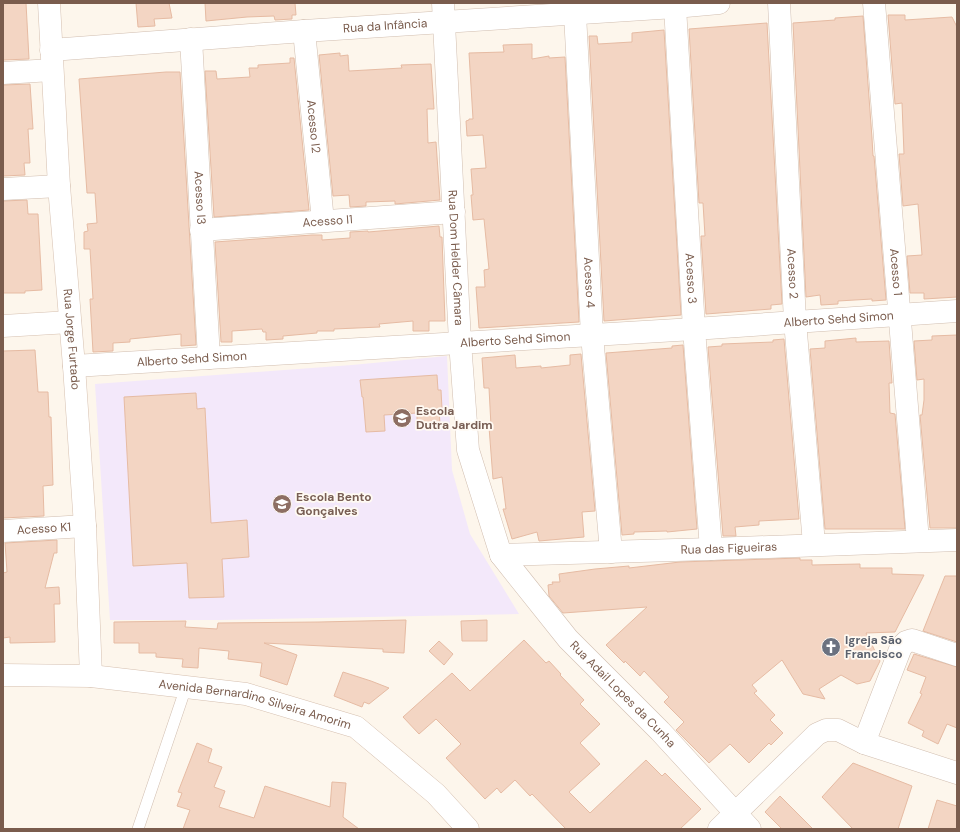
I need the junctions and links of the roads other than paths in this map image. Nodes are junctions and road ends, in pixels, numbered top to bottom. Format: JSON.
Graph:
{"nodes":[{"id":1,"x":49,"y":3,"type":"edge"},
{"id":2,"x":719,"y":3,"type":"edge"},
{"id":3,"x":779,"y":3,"type":"edge"},
{"id":4,"x":874,"y":3,"type":"edge"},
{"id":5,"x":675,"y":7,"type":"junction"},
{"id":6,"x":443,"y":12,"type":"edge"},
{"id":7,"x":575,"y":14,"type":"junction"},
{"id":8,"x":304,"y":31,"type":"junction"},
{"id":9,"x":191,"y":39,"type":"junction"},
{"id":10,"x":51,"y":60,"type":"junction"},
{"id":11,"x":3,"y":73,"type":"edge"},
{"id":12,"x":59,"y":186,"type":"junction"},
{"id":13,"x":3,"y":189,"type":"edge"},
{"id":14,"x":454,"y":212,"type":"junction"},
{"id":15,"x":323,"y":221,"type":"junction"},
{"id":16,"x":201,"y":230,"type":"junction"},
{"id":17,"x":957,"y":311,"type":"edge"},
{"id":18,"x":900,"y":315,"type":"junction"},
{"id":19,"x":795,"y":321,"type":"junction"},
{"id":20,"x":70,"y":322,"type":"junction"},
{"id":21,"x":3,"y":326,"type":"edge"},
{"id":22,"x":694,"y":329,"type":"junction"},
{"id":23,"x":592,"y":335,"type":"junction"},
{"id":24,"x":460,"y":342,"type":"junction"},
{"id":25,"x":209,"y":358,"type":"junction"},
{"id":26,"x":74,"y":366,"type":"junction"},
{"id":27,"x":85,"y":526,"type":"junction"},
{"id":28,"x":3,"y":530,"type":"edge"},
{"id":29,"x":957,"y":540,"type":"edge"},
{"id":30,"x":918,"y":541,"type":"junction"},
{"id":31,"x":814,"y":544,"type":"junction"},
{"id":32,"x":711,"y":549,"type":"junction"},
{"id":33,"x":611,"y":552,"type":"junction"},
{"id":34,"x":501,"y":555,"type":"junction"},
{"id":35,"x":957,"y":655,"type":"edge"},
{"id":36,"x":3,"y":675,"type":"edge"},
{"id":37,"x":91,"y":676,"type":"junction"},
{"id":38,"x":186,"y":687,"type":"junction"},
{"id":39,"x":864,"y":743,"type":"junction"},
{"id":40,"x":957,"y":773,"type":"edge"},
{"id":41,"x":743,"y":822,"type":"edge"},
{"id":42,"x":138,"y":829,"type":"edge"},
{"id":43,"x":468,"y":829,"type":"edge"},
{"id":44,"x":719,"y":829,"type":"edge"}],
"edges":[{"from":1,"to":10,"type":"street","name":"Rua Jorge Furtado"},
{"from":2,"to":5,"type":"street","name":"Rua da Infância"},
{"from":3,"to":19,"type":"street","name":"Acesso 2"},
{"from":4,"to":18,"type":"street","name":"Acesso 1"},
{"from":5,"to":7,"type":"street","name":"Rua da Infância"},
{"from":5,"to":22,"type":"street","name":"Acesso 3"},
{"from":6,"to":7,"type":"street","name":"Rua da Infância"},
{"from":6,"to":8,"type":"street","name":"Rua da Infância"},
{"from":6,"to":14,"type":"street","name":"Rua Dom Helder Câmara"},
{"from":7,"to":23,"type":"street","name":"Acesso 4"},
{"from":8,"to":9,"type":"street","name":"Rua da Infância"},
{"from":8,"to":15,"type":"street","name":"Acesso I2"},
{"from":9,"to":10,"type":"street","name":"Rua da Infância"},
{"from":9,"to":16,"type":"street","name":"Acesso I3"},
{"from":10,"to":11,"type":"street","name":"Rua da Infância"},
{"from":10,"to":12,"type":"street","name":"Rua Jorge Furtado"},
{"from":12,"to":13,"type":"street"},
{"from":12,"to":20,"type":"street","name":"Rua Jorge Furtado"},
{"from":14,"to":15,"type":"street","name":"Acesso I1"},
{"from":14,"to":24,"type":"street","name":"Rua Dom Helder Câmara"},
{"from":15,"to":16,"type":"street","name":"Acesso I1"},
{"from":16,"to":25,"type":"street","name":"Acesso I3"},
{"from":17,"to":18,"type":"street","name":"Alberto Sehd Simon"},
{"from":18,"to":19,"type":"street","name":"Alberto Sehd Simon"},
{"from":18,"to":30,"type":"street","name":"Acesso 1"},
{"from":19,"to":22,"type":"street","name":"Alberto Sehd Simon"},
{"from":19,"to":31,"type":"street","name":"Acesso 2"},
{"from":20,"to":21,"type":"street"},
{"from":20,"to":26,"type":"street","name":"Rua Jorge Furtado"},
{"from":22,"to":23,"type":"street","name":"Alberto Sehd Simon"},
{"from":22,"to":32,"type":"street","name":"Acesso 3"},
{"from":23,"to":24,"type":"street","name":"Alberto Sehd Simon"},
{"from":23,"to":33,"type":"street","name":"Acesso 4"},
{"from":24,"to":25,"type":"street","name":"Alberto Sehd Simon"},
{"from":24,"to":34,"type":"street","name":"Rua Dom Helder Câmara"},
{"from":25,"to":26,"type":"street","name":"Alberto Sehd Simon"},
{"from":26,"to":27,"type":"street","name":"Rua Jorge Furtado"},
{"from":27,"to":28,"type":"street","name":"Acesso K1"},
{"from":27,"to":37,"type":"street","name":"Rua Jorge Furtado"},
{"from":29,"to":30,"type":"street","name":"Rua das Figueiras"},
{"from":30,"to":31,"type":"street","name":"Rua das Figueiras"},
{"from":31,"to":32,"type":"street","name":"Rua das Figueiras"},
{"from":32,"to":33,"type":"street","name":"Rua das Figueiras"},
{"from":33,"to":34,"type":"street","name":"Rua das Figueiras"},
{"from":34,"to":41,"type":"street","name":"Rua Adail Lopes da Cunha"},
{"from":35,"to":39,"type":"street"},
{"from":36,"to":37,"type":"street","name":"Avenida Bernardino Silveira Amorim"},
{"from":37,"to":38,"type":"street","name":"Avenida Bernardino Silveira Amorim"},
{"from":38,"to":42,"type":"lane"},
{"from":38,"to":43,"type":"street","name":"Avenida Bernardino Silveira Amorim"},
{"from":39,"to":40,"type":"street"},
{"from":39,"to":41,"type":"street"},
{"from":41,"to":44,"type":"street"}]}
